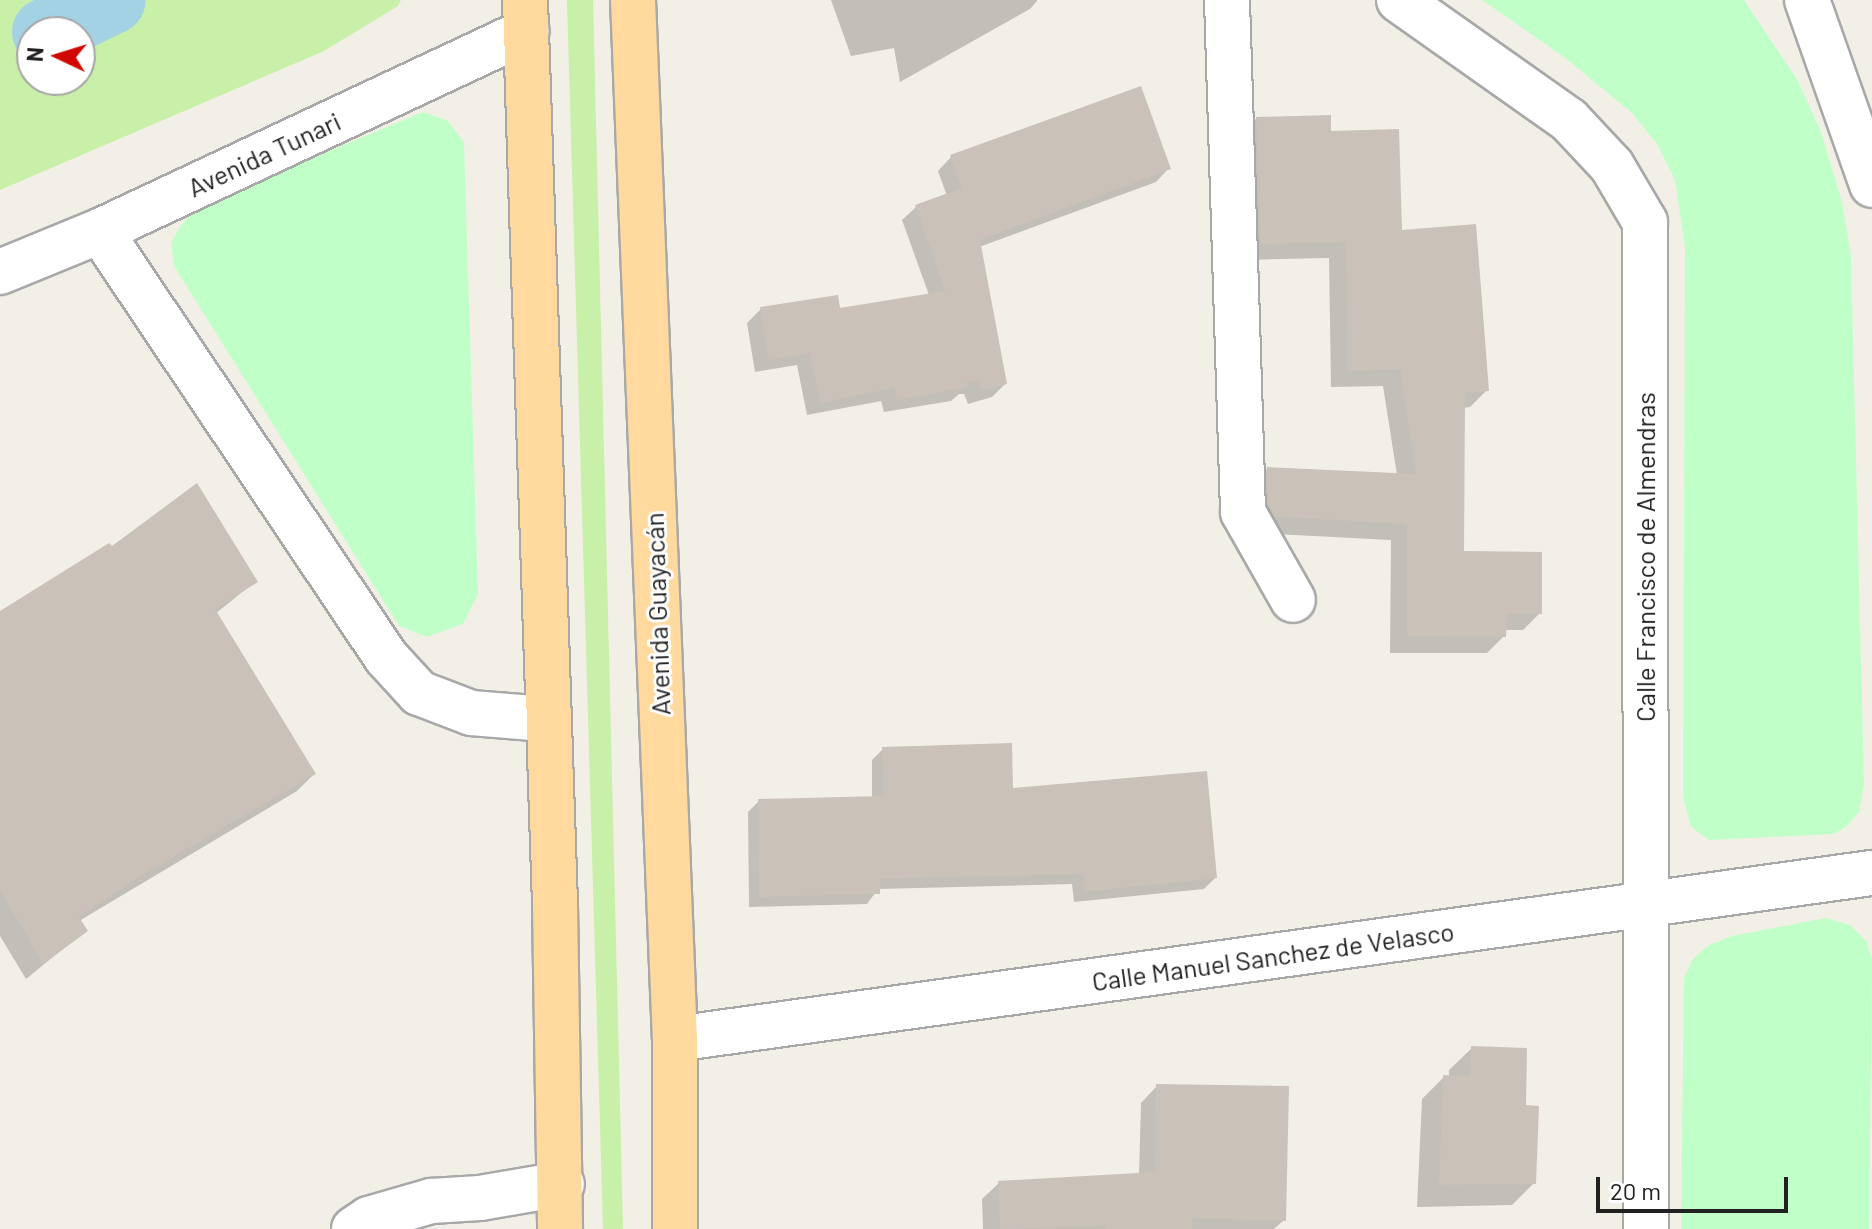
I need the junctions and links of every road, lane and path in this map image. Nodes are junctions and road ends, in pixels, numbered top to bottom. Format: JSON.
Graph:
{"nodes":[{"id":1,"x":633,"y":0,"type":"edge"},
{"id":2,"x":1227,"y":0,"type":"edge"},
{"id":3,"x":1399,"y":0,"type":"edge"},
{"id":4,"x":1807,"y":0,"type":"edge"},
{"id":5,"x":526,"y":16,"type":"edge"},
{"id":6,"x":1872,"y":185,"type":"edge"},
{"id":7,"x":100,"y":231,"type":"junction"},
{"id":8,"x":0,"y":272,"type":"edge"},
{"id":9,"x":1293,"y":600,"type":"dead end"},
{"id":10,"x":546,"y":719,"type":"junction"},
{"id":11,"x":1872,"y":873,"type":"edge"},
{"id":12,"x":1645,"y":904,"type":"junction"},
{"id":13,"x":675,"y":1039,"type":"junction"},
{"id":14,"x":562,"y":1184,"type":"junction"},
{"id":15,"x":354,"y":1229,"type":"edge"},
{"id":16,"x":560,"y":1229,"type":"edge"},
{"id":17,"x":675,"y":1229,"type":"edge"},
{"id":18,"x":1646,"y":1229,"type":"edge"}],
"edges":[{"from":1,"to":13,"type":"main road","name":"Avenida Guayacán"},
{"from":2,"to":9,"type":"street"},
{"from":3,"to":12,"type":"street","name":"Calle Francisco de Almendras"},
{"from":4,"to":6,"type":"street"},
{"from":5,"to":7,"type":"street","name":"Avenida Tunari"},
{"from":5,"to":10,"type":"main road"},
{"from":7,"to":8,"type":"street","name":"Avenida Tunari"},
{"from":7,"to":10,"type":"street"},
{"from":10,"to":14,"type":"main road"},
{"from":11,"to":12,"type":"street","name":"Calle Manuel Sanchez de Velasco"},
{"from":12,"to":13,"type":"street","name":"Calle Manuel Sanchez de Velasco"},
{"from":12,"to":18,"type":"street","name":"Calle Francisco de Almendras"},
{"from":13,"to":17,"type":"main road","name":"Avenida Guayacán"},
{"from":14,"to":15,"type":"street"},
{"from":14,"to":16,"type":"main road"}]}
